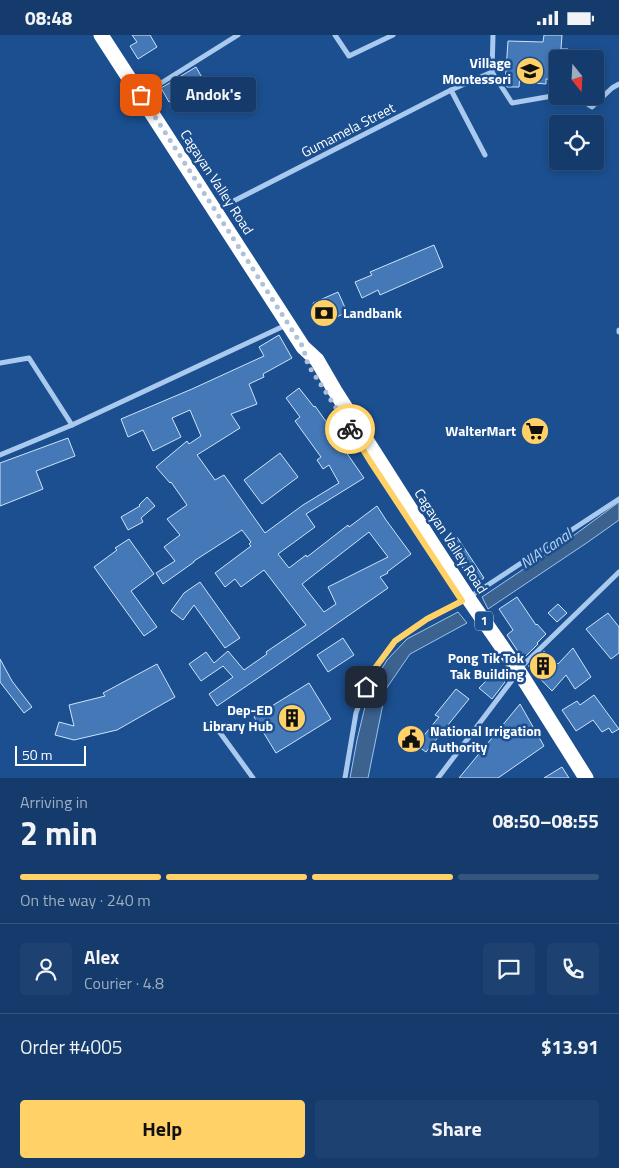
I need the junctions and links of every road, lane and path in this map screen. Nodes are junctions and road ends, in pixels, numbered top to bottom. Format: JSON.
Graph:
{"nodes":[{"id":1,"x":101,"y":35,"type":"edge"},
{"id":2,"x":224,"y":35,"type":"edge"},
{"id":3,"x":238,"y":35,"type":"edge"},
{"id":4,"x":335,"y":35,"type":"edge"},
{"id":5,"x":393,"y":35,"type":"edge"},
{"id":6,"x":493,"y":35,"type":"edge"},
{"id":7,"x":228,"y":41,"type":"junction"},
{"id":8,"x":492,"y":72,"type":"junction"},
{"id":9,"x":619,"y":84,"type":"edge"},
{"id":10,"x":451,"y":90,"type":"junction"},
{"id":11,"x":141,"y":95,"type":"junction"},
{"id":12,"x":604,"y":96,"type":"edge"},
{"id":13,"x":549,"y":97,"type":"edge"},
{"id":14,"x":485,"y":155,"type":"dead end"},
{"id":15,"x":215,"y":210,"type":"junction"},
{"id":16,"x":288,"y":324,"type":"junction"},
{"id":17,"x":0,"y":363,"type":"edge"},
{"id":18,"x":72,"y":425,"type":"junction"},
{"id":19,"x":0,"y":446,"type":"edge"},
{"id":20,"x":2,"y":454,"type":"edge"},
{"id":21,"x":619,"y":499,"type":"edge"},
{"id":22,"x":619,"y":572,"type":"edge"},
{"id":23,"x":465,"y":599,"type":"junction"},
{"id":24,"x":515,"y":675,"type":"junction"},
{"id":25,"x":213,"y":723,"type":"dead end"},
{"id":26,"x":253,"y":778,"type":"edge"},
{"id":27,"x":345,"y":778,"type":"edge"},
{"id":28,"x":438,"y":778,"type":"edge"},
{"id":29,"x":577,"y":778,"type":"edge"},
{"id":30,"x":586,"y":778,"type":"edge"}],
"edges":[{"from":1,"to":11,"type":"highway","name":"Cagayan Valley Road","number":"1"},
{"from":2,"to":7,"type":"street"},
{"from":3,"to":7,"type":"street"},
{"from":4,"to":5,"type":"street"},
{"from":6,"to":8,"type":"street"},
{"from":7,"to":11,"type":"street"},
{"from":8,"to":10,"type":"street","name":"Gumamela Street"},
{"from":8,"to":13,"type":"street"},
{"from":9,"to":12,"type":"street"},
{"from":10,"to":14,"type":"street"},
{"from":10,"to":15,"type":"street","name":"Gumamela Street"},
{"from":11,"to":15,"type":"highway","name":"Cagayan Valley Road","number":"1"},
{"from":15,"to":16,"type":"highway","name":"Cagayan Valley Road","number":"1"},
{"from":16,"to":18,"type":"street"},
{"from":16,"to":23,"type":"highway","name":"Cagayan Valley Road","number":"1"},
{"from":17,"to":18,"type":"street"},
{"from":18,"to":20,"type":"street"},
{"from":19,"to":20,"type":"street"},
{"from":21,"to":23,"type":"street"},
{"from":22,"to":24,"type":"street"},
{"from":23,"to":24,"type":"highway","name":"Cagayan Valley Road","number":"1"},
{"from":23,"to":27,"type":"street"},
{"from":24,"to":28,"type":"street"},
{"from":24,"to":29,"type":"highway","name":"Cagayan Valley Road","number":"1"},
{"from":24,"to":30,"type":"highway","name":"Cagayan Valley Road","number":"1"},
{"from":25,"to":26,"type":"street"}]}
